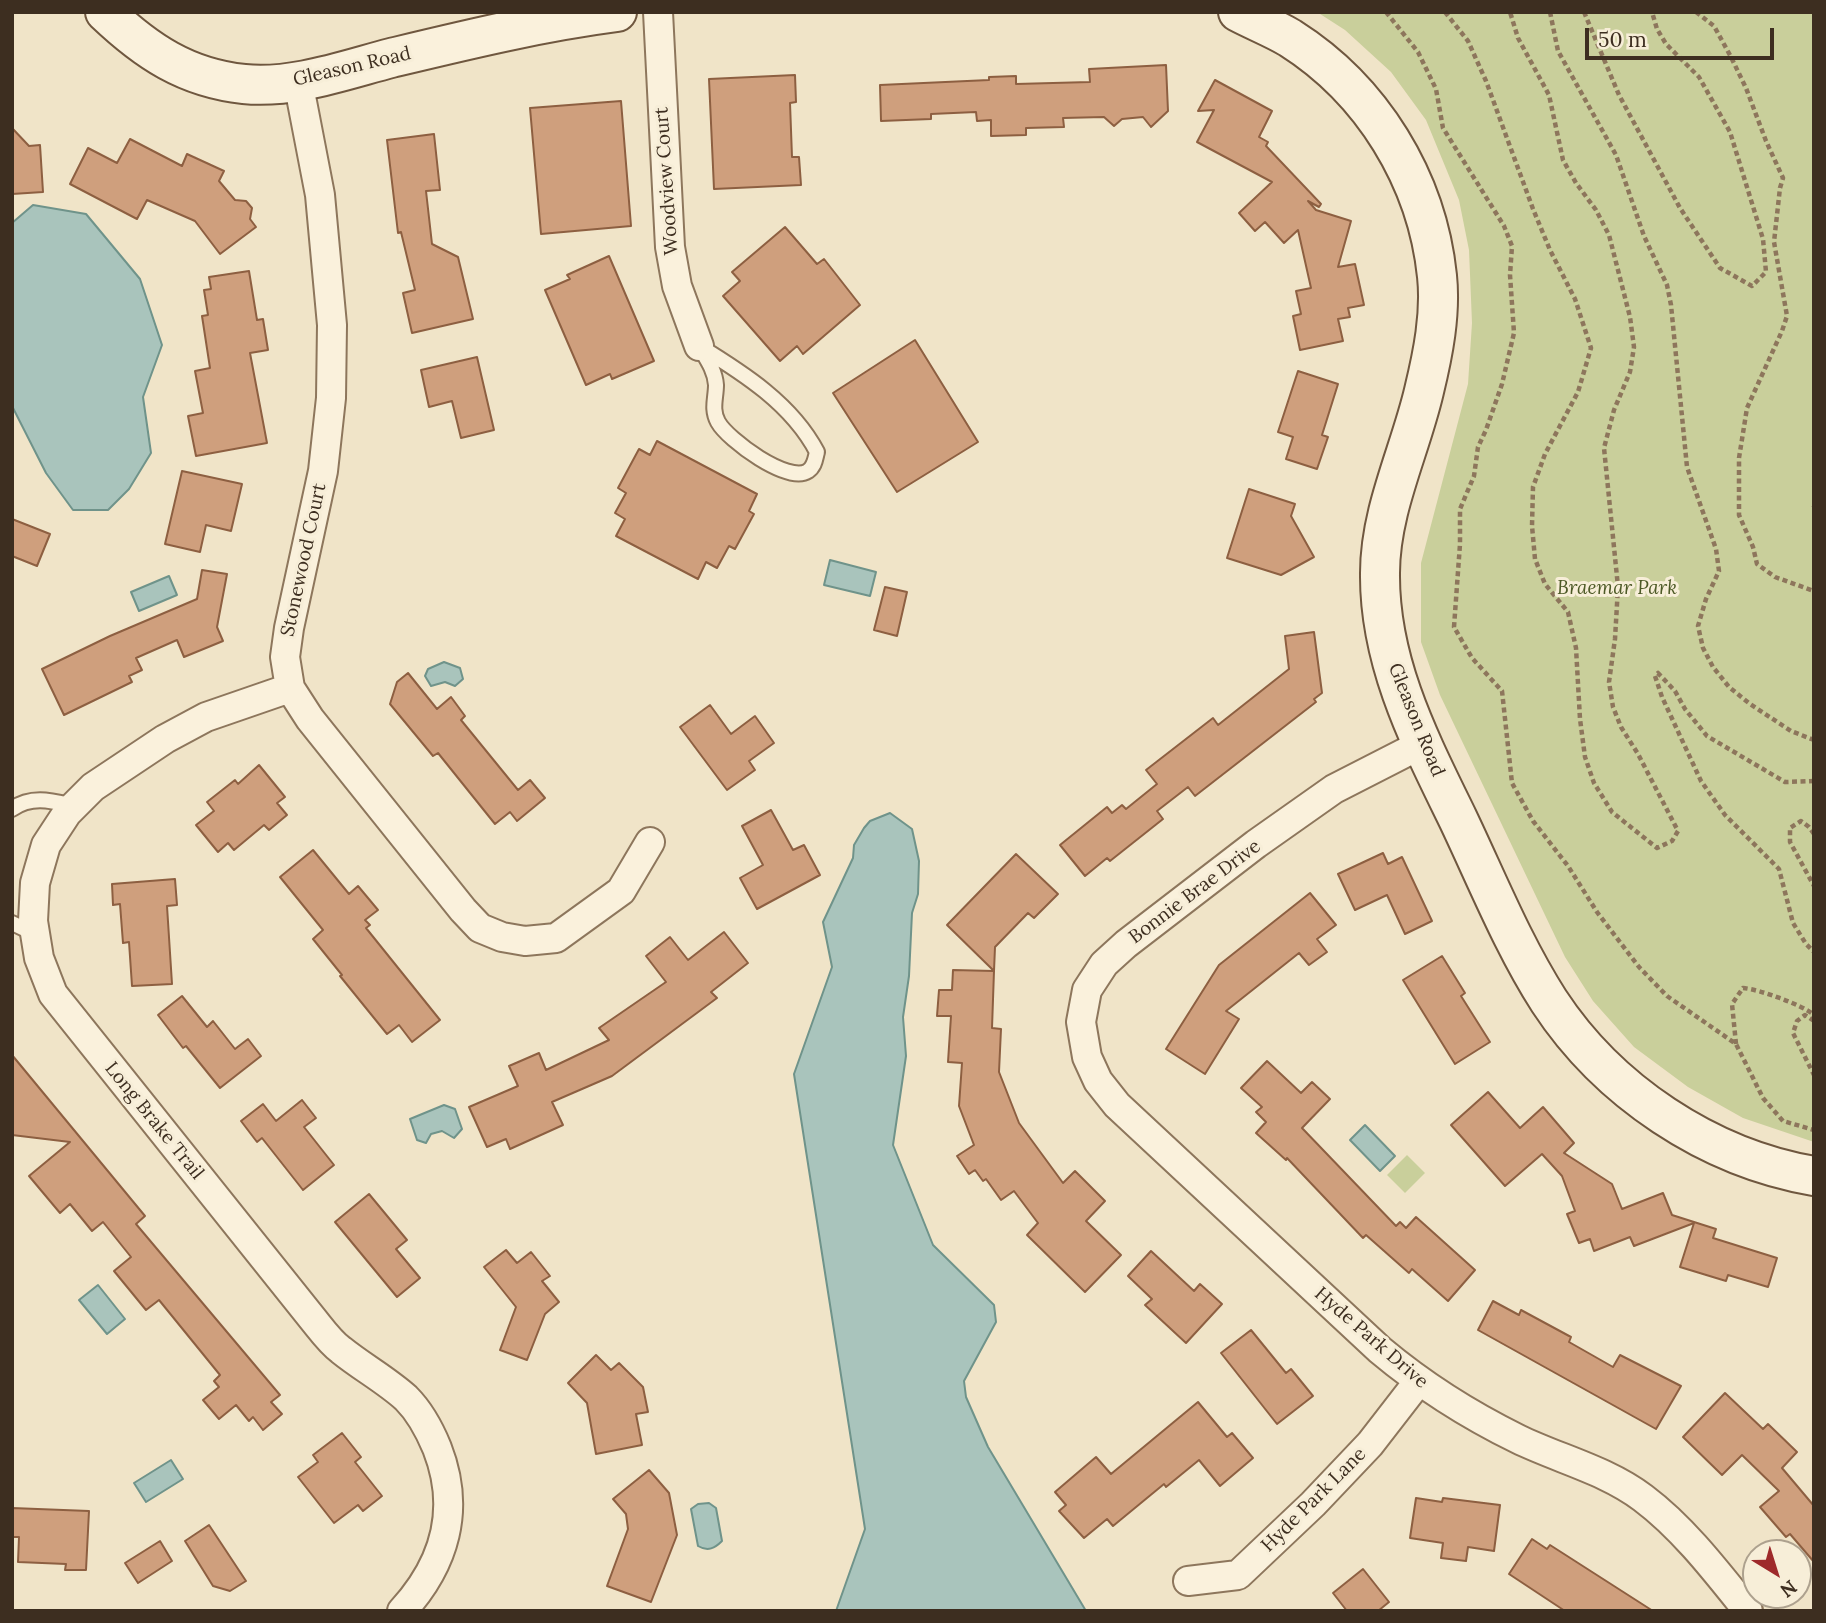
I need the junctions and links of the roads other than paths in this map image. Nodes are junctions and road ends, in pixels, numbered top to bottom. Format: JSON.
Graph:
{"nodes":[{"id":1,"x":105,"y":12,"type":"edge"},
{"id":2,"x":617,"y":12,"type":"edge"},
{"id":3,"x":658,"y":12,"type":"edge"},
{"id":4,"x":1238,"y":12,"type":"edge"},
{"id":5,"x":474,"y":25,"type":"edge"},
{"id":6,"x":298,"y":81,"type":"junction"},
{"id":7,"x":699,"y":345,"type":"junction"},
{"id":8,"x":290,"y":688,"type":"junction"},
{"id":9,"x":1422,"y":744,"type":"junction"},
{"id":10,"x":74,"y":806,"type":"junction"},
{"id":11,"x":12,"y":809,"type":"edge"},
{"id":12,"x":650,"y":842,"type":"dead end"},
{"id":13,"x":24,"y":929,"type":"edge"},
{"id":14,"x":1117,"y":1105,"type":"joint"},
{"id":15,"x":1814,"y":1176,"type":"edge"},
{"id":16,"x":1418,"y":1382,"type":"junction"},
{"id":17,"x":1188,"y":1581,"type":"dead end"},
{"id":18,"x":402,"y":1611,"type":"edge"},
{"id":19,"x":1748,"y":1611,"type":"edge"}],
"edges":[{"from":1,"to":6,"type":"street","name":"Gleason Road"},
{"from":2,"to":5,"type":"street","name":"Gleason Road"},
{"from":3,"to":7,"type":"street","name":"Woodview Court"},
{"from":4,"to":9,"type":"street","name":"Gleason Road"},
{"from":5,"to":6,"type":"street","name":"Gleason Road"},
{"from":6,"to":8,"type":"street","name":"Stonewood Court"},
{"from":7,"to":7,"type":"lane"},
{"from":8,"to":10,"type":"street","name":"Long Brake Trail"},
{"from":8,"to":12,"type":"street","name":"Stonewood Court"},
{"from":9,"to":14,"type":"street","name":"Bonnie Brae Drive"},
{"from":9,"to":15,"type":"street","name":"Gleason Road"},
{"from":10,"to":11,"type":"lane"},
{"from":10,"to":13,"type":"street","name":"Long Brake Trail"},
{"from":13,"to":18,"type":"street","name":"Long Brake Trail"},
{"from":14,"to":16,"type":"street","name":"Hyde Park Drive"},
{"from":16,"to":17,"type":"street","name":"Hyde Park Lane"},
{"from":16,"to":19,"type":"street","name":"Hyde Park Drive"}]}
